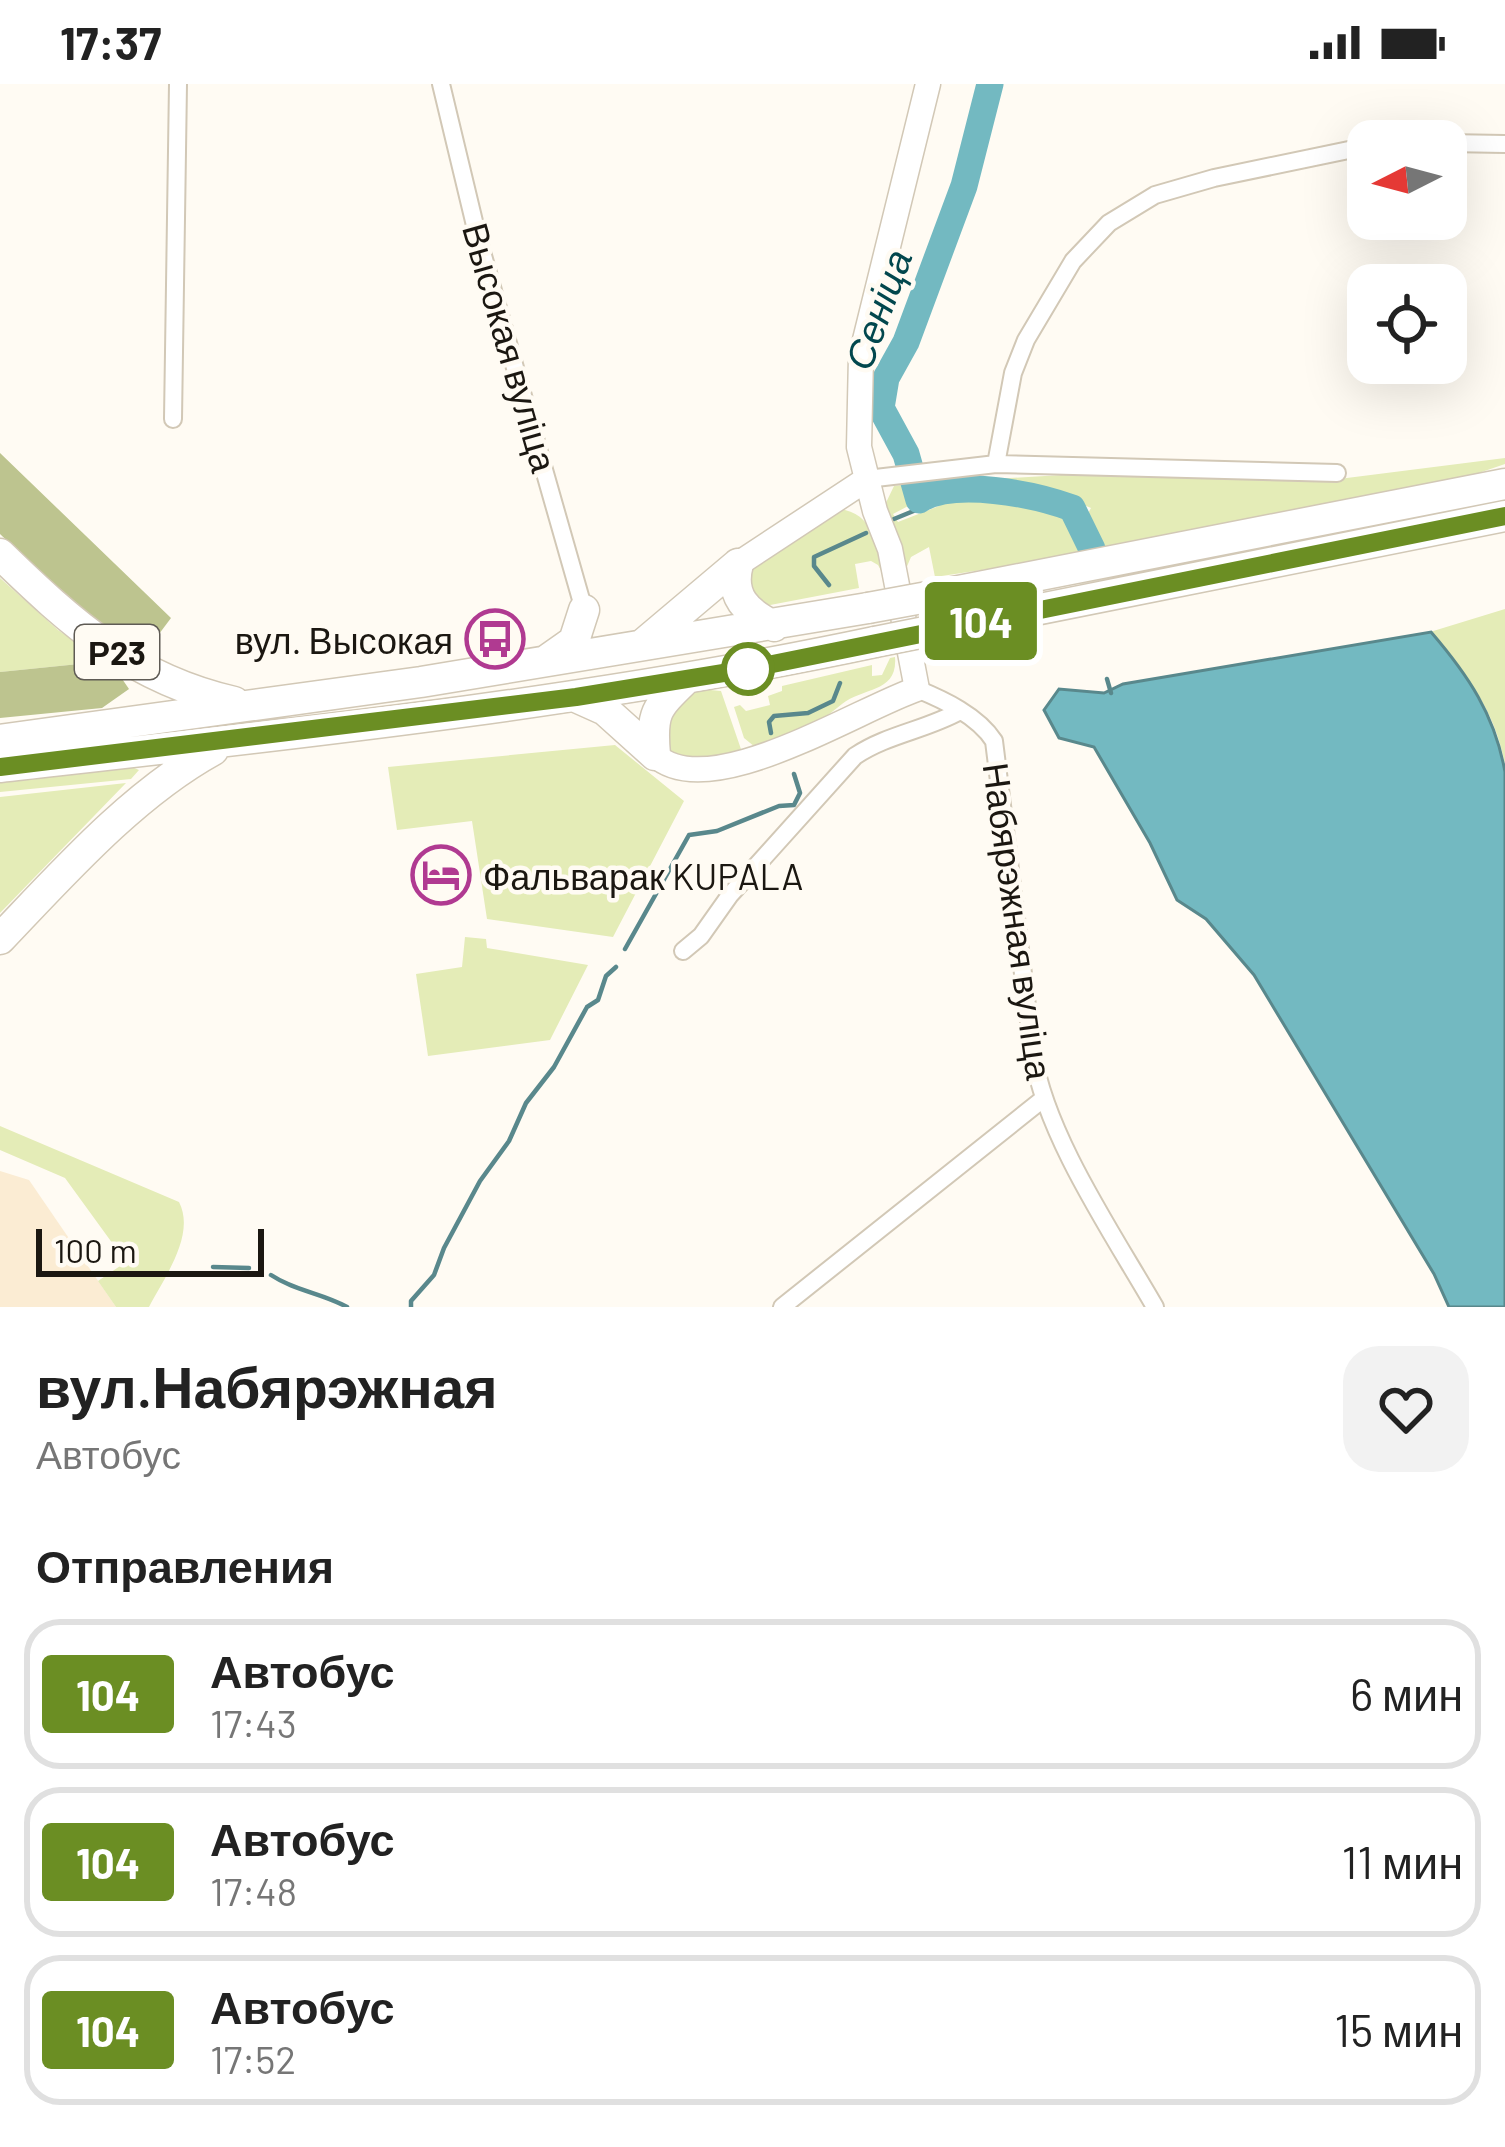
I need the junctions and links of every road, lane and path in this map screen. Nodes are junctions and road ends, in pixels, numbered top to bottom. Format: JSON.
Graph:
{"nodes":[{"id":1,"x":178,"y":84,"type":"edge"},
{"id":2,"x":441,"y":84,"type":"edge"},
{"id":3,"x":928,"y":84,"type":"edge"},
{"id":4,"x":1467,"y":143,"type":"edge"},
{"id":5,"x":1505,"y":144,"type":"edge"},
{"id":6,"x":1347,"y":150,"type":"edge"},
{"id":7,"x":173,"y":419,"type":"dead end"},
{"id":8,"x":996,"y":464,"type":"junction"},
{"id":9,"x":1337,"y":473,"type":"dead end"},
{"id":10,"x":866,"y":479,"type":"junction"},
{"id":11,"x":1505,"y":484,"type":"edge"},
{"id":12,"x":1505,"y":516,"type":"edge"},
{"id":13,"x":0,"y":554,"type":"edge"},
{"id":14,"x":738,"y":564,"type":"junction"},
{"id":15,"x":584,"y":610,"type":"junction"},
{"id":16,"x":774,"y":626,"type":"junction"},
{"id":17,"x":635,"y":649,"type":"junction"},
{"id":18,"x":543,"y":664,"type":"junction"},
{"id":19,"x":687,"y":678,"type":"junction"},
{"id":20,"x":917,"y":689,"type":"junction"},
{"id":21,"x":576,"y":697,"type":"junction"},
{"id":22,"x":257,"y":707,"type":"junction"},
{"id":23,"x":960,"y":711,"type":"junction"},
{"id":24,"x":0,"y":740,"type":"edge"},
{"id":25,"x":228,"y":741,"type":"junction"},
{"id":26,"x":655,"y":755,"type":"junction"},
{"id":27,"x":0,"y":767,"type":"edge"},
{"id":28,"x":0,"y":939,"type":"edge"},
{"id":29,"x":683,"y":951,"type":"dead end"},
{"id":30,"x":1043,"y":1099,"type":"junction"},
{"id":31,"x":782,"y":1307,"type":"edge"},
{"id":32,"x":1155,"y":1307,"type":"edge"}],
"edges":[{"from":1,"to":7,"type":"street"},
{"from":2,"to":15,"type":"street","name":"Высокая вуліца"},
{"from":3,"to":10,"type":"street"},
{"from":4,"to":5,"type":"street"},
{"from":6,"to":8,"type":"street"},
{"from":8,"to":9,"type":"street"},
{"from":8,"to":10,"type":"street"},
{"from":10,"to":14,"type":"street"},
{"from":10,"to":20,"type":"street"},
{"from":11,"to":16,"type":"highway","number":"Р23","bridge":true},
{"from":12,"to":19,"type":"highway","bridge":true},
{"from":13,"to":22,"type":"highway","number":"Р23"},
{"from":14,"to":16,"type":"highway"},
{"from":14,"to":17,"type":"highway"},
{"from":15,"to":17,"type":"highway"},
{"from":15,"to":18,"type":"highway"},
{"from":16,"to":17,"type":"highway","number":"Р23"},
{"from":17,"to":18,"type":"highway","number":"Р23"},
{"from":18,"to":22,"type":"highway","number":"Р23"},
{"from":19,"to":21,"type":"highway"},
{"from":19,"to":26,"type":"highway"},
{"from":20,"to":23,"type":"street","name":"Набярэжная вуліца"},
{"from":20,"to":26,"type":"street"},
{"from":21,"to":25,"type":"highway"},
{"from":21,"to":26,"type":"highway"},
{"from":22,"to":24,"type":"highway","number":"Р23"},
{"from":23,"to":29,"type":"street"},
{"from":23,"to":30,"type":"street","name":"Набярэжная вуліца"},
{"from":25,"to":27,"type":"highway"},
{"from":25,"to":28,"type":"highway"},
{"from":30,"to":31,"type":"street"},
{"from":30,"to":32,"type":"street","name":"Набярэжная вуліца"}]}
